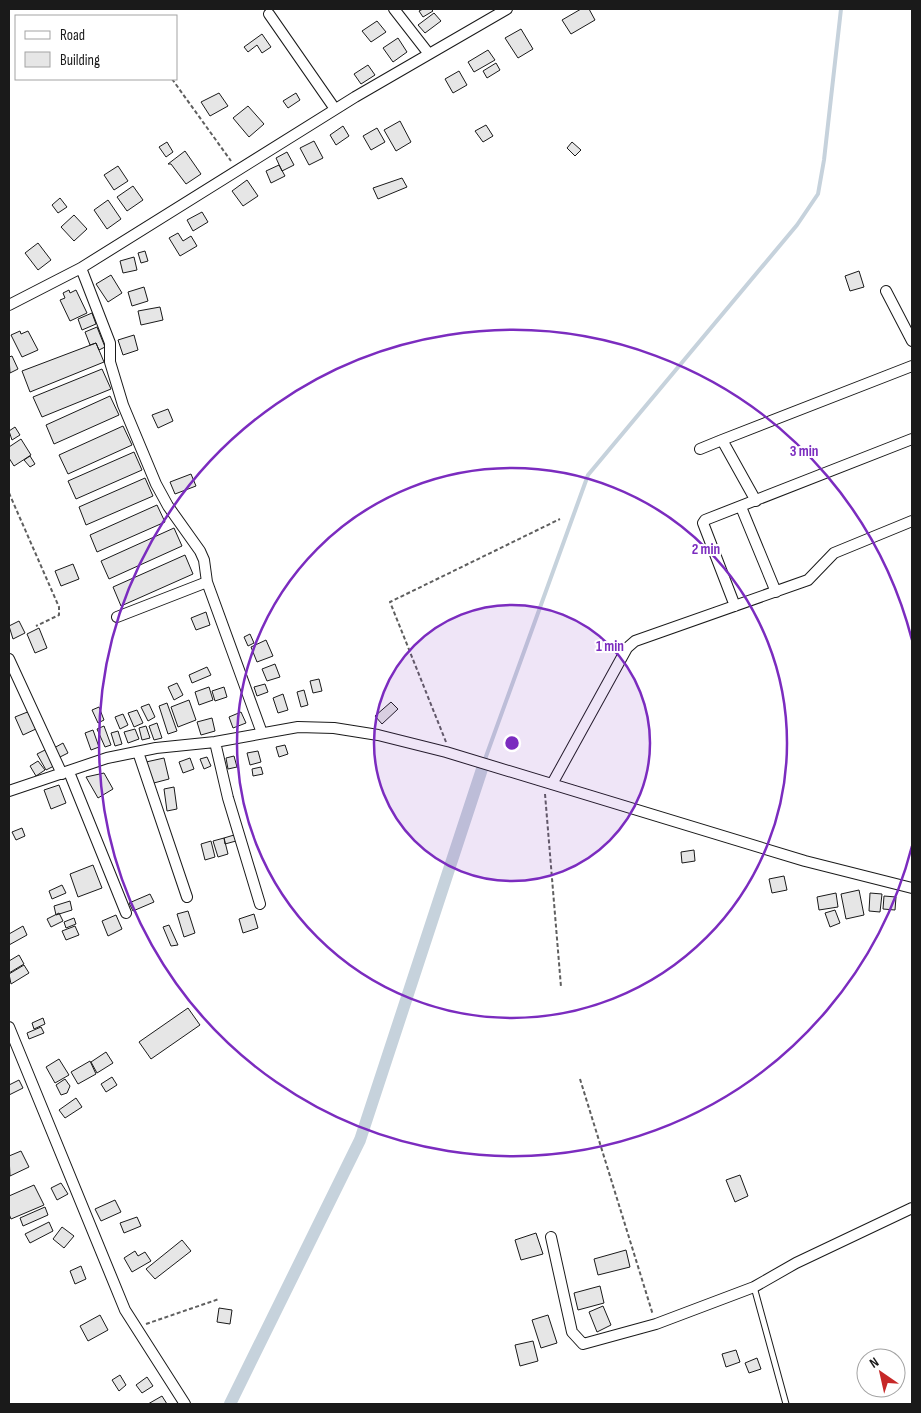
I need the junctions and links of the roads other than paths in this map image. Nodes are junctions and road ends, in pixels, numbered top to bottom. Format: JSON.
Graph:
{"nodes":[{"id":1,"x":394,"y":9,"type":"edge"},
{"id":2,"x":507,"y":9,"type":"edge"},
{"id":3,"x":269,"y":14,"type":"dead end"},
{"id":4,"x":428,"y":54,"type":"junction"},
{"id":5,"x":335,"y":109,"type":"junction"},
{"id":6,"x":81,"y":268,"type":"junction"},
{"id":7,"x":886,"y":291,"type":"dead end"},
{"id":8,"x":9,"y":305,"type":"edge"},
{"id":9,"x":912,"y":339,"type":"edge"},
{"id":10,"x":912,"y":366,"type":"edge"},
{"id":11,"x":912,"y":439,"type":"edge"},
{"id":12,"x":722,"y":440,"type":"junction"},
{"id":13,"x":700,"y":448,"type":"dead end"},
{"id":14,"x":756,"y":501,"type":"junction"},
{"id":15,"x":741,"y":507,"type":"junction"},
{"id":16,"x":912,"y":521,"type":"edge"},
{"id":17,"x":207,"y":582,"type":"junction"},
{"id":18,"x":776,"y":592,"type":"junction"},
{"id":19,"x":735,"y":606,"type":"junction"},
{"id":20,"x":117,"y":617,"type":"dead end"},
{"id":21,"x":9,"y":659,"type":"edge"},
{"id":22,"x":262,"y":733,"type":"junction"},
{"id":23,"x":215,"y":742,"type":"junction"},
{"id":24,"x":138,"y":752,"type":"junction"},
{"id":25,"x":65,"y":773,"type":"junction"},
{"id":26,"x":548,"y":783,"type":"junction"},
{"id":27,"x":9,"y":791,"type":"edge"},
{"id":28,"x":912,"y":888,"type":"edge"},
{"id":29,"x":187,"y":897,"type":"dead end"},
{"id":30,"x":260,"y":904,"type":"dead end"},
{"id":31,"x":126,"y":913,"type":"dead end"},
{"id":32,"x":9,"y":1027,"type":"edge"},
{"id":33,"x":912,"y":1208,"type":"edge"},
{"id":34,"x":551,"y":1237,"type":"dead end"},
{"id":35,"x":754,"y":1287,"type":"junction"},
{"id":36,"x":185,"y":1404,"type":"edge"},
{"id":37,"x":786,"y":1404,"type":"edge"}],
"edges":[{"from":1,"to":4,"type":"street"},
{"from":2,"to":4,"type":"street"},
{"from":3,"to":5,"type":"street"},
{"from":4,"to":5,"type":"street"},
{"from":5,"to":6,"type":"street"},
{"from":6,"to":8,"type":"street"},
{"from":6,"to":17,"type":"street"},
{"from":7,"to":9,"type":"street"},
{"from":10,"to":12,"type":"street"},
{"from":11,"to":14,"type":"street"},
{"from":12,"to":13,"type":"street"},
{"from":12,"to":14,"type":"street"},
{"from":14,"to":15,"type":"street"},
{"from":15,"to":18,"type":"street"},
{"from":15,"to":19,"type":"street"},
{"from":16,"to":18,"type":"street"},
{"from":17,"to":20,"type":"street"},
{"from":17,"to":22,"type":"street"},
{"from":18,"to":19,"type":"street"},
{"from":19,"to":26,"type":"street"},
{"from":21,"to":25,"type":"street"},
{"from":22,"to":23,"type":"street"},
{"from":22,"to":26,"type":"street"},
{"from":23,"to":24,"type":"street"},
{"from":23,"to":30,"type":"street"},
{"from":24,"to":25,"type":"street"},
{"from":24,"to":29,"type":"street"},
{"from":25,"to":27,"type":"street"},
{"from":25,"to":31,"type":"street"},
{"from":26,"to":28,"type":"street"},
{"from":32,"to":36,"type":"street"},
{"from":33,"to":35,"type":"street"},
{"from":34,"to":35,"type":"street"},
{"from":35,"to":37,"type":"lane"}]}
